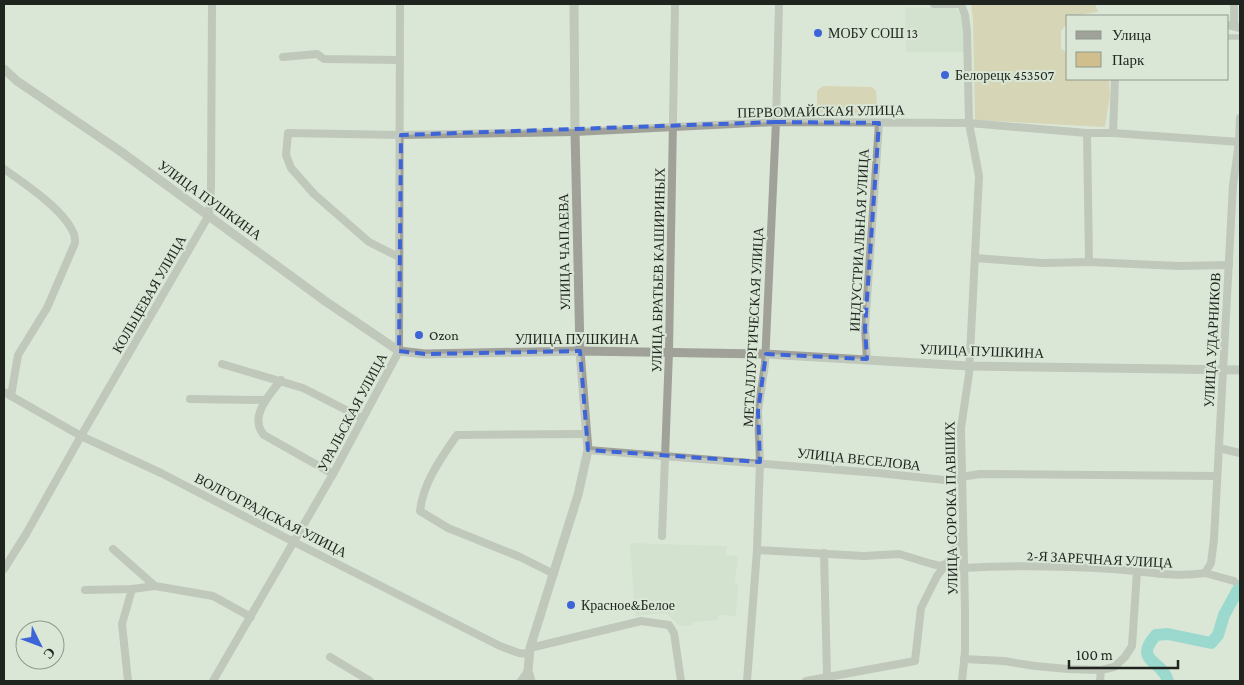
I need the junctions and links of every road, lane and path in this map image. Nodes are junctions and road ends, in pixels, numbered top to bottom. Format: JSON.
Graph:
{"nodes":[{"id":1,"x":212,"y":4,"type":"edge"},
{"id":2,"x":400,"y":4,"type":"edge"},
{"id":3,"x":574,"y":4,"type":"edge"},
{"id":4,"x":675,"y":4,"type":"edge"},
{"id":5,"x":779,"y":4,"type":"edge"},
{"id":6,"x":934,"y":4,"type":"edge"},
{"id":7,"x":1234,"y":4,"type":"edge"},
{"id":8,"x":1234,"y":26,"type":"edge"},
{"id":9,"x":283,"y":57,"type":"dead end"},
{"id":10,"x":399,"y":60,"type":"junction"},
{"id":11,"x":4,"y":69,"type":"edge"},
{"id":12,"x":1115,"y":80,"type":"edge"},
{"id":13,"x":1240,"y":118,"type":"edge"},
{"id":14,"x":776,"y":122,"type":"junction"},
{"id":15,"x":879,"y":123,"type":"junction"},
{"id":16,"x":969,"y":123,"type":"junction"},
{"id":17,"x":674,"y":127,"type":"junction"},
{"id":18,"x":575,"y":132,"type":"junction"},
{"id":19,"x":1087,"y":133,"type":"junction"},
{"id":20,"x":1113,"y":134,"type":"junction"},
{"id":21,"x":401,"y":135,"type":"junction"},
{"id":22,"x":1240,"y":142,"type":"edge"},
{"id":23,"x":4,"y":169,"type":"edge"},
{"id":24,"x":209,"y":215,"type":"junction"},
{"id":25,"x":399,"y":257,"type":"junction"},
{"id":26,"x":974,"y":258,"type":"junction"},
{"id":27,"x":1089,"y":262,"type":"junction"},
{"id":28,"x":1228,"y":265,"type":"junction"},
{"id":29,"x":399,"y":350,"type":"junction"},
{"id":30,"x":580,"y":351,"type":"junction"},
{"id":31,"x":669,"y":352,"type":"junction"},
{"id":32,"x":765,"y":354,"type":"junction"},
{"id":33,"x":867,"y":359,"type":"junction"},
{"id":34,"x":222,"y":364,"type":"dead end"},
{"id":35,"x":969,"y":366,"type":"junction"},
{"id":36,"x":1222,"y":369,"type":"junction"},
{"id":37,"x":1240,"y":370,"type":"edge"},
{"id":38,"x":281,"y":380,"type":"junction"},
{"id":39,"x":7,"y":394,"type":"edge"},
{"id":40,"x":190,"y":399,"type":"dead end"},
{"id":41,"x":265,"y":400,"type":"junction"},
{"id":42,"x":362,"y":418,"type":"junction"},
{"id":43,"x":586,"y":434,"type":"junction"},
{"id":44,"x":81,"y":436,"type":"junction"},
{"id":45,"x":1219,"y":448,"type":"junction"},
{"id":46,"x":588,"y":450,"type":"junction"},
{"id":47,"x":1240,"y":453,"type":"edge"},
{"id":48,"x":666,"y":455,"type":"junction"},
{"id":49,"x":760,"y":462,"type":"junction"},
{"id":50,"x":333,"y":474,"type":"junction"},
{"id":51,"x":1217,"y":476,"type":"junction"},
{"id":52,"x":961,"y":477,"type":"junction"},
{"id":53,"x":963,"y":534,"type":"junction"},
{"id":54,"x":662,"y":536,"type":"dead end"},
{"id":55,"x":294,"y":542,"type":"junction"},
{"id":56,"x":113,"y":549,"type":"dead end"},
{"id":57,"x":757,"y":550,"type":"junction"},
{"id":58,"x":824,"y":553,"type":"junction"},
{"id":59,"x":948,"y":562,"type":"junction"},
{"id":60,"x":963,"y":568,"type":"junction"},
{"id":61,"x":4,"y":569,"type":"edge"},
{"id":62,"x":1137,"y":572,"type":"junction"},
{"id":63,"x":1205,"y":573,"type":"junction"},
{"id":64,"x":554,"y":574,"type":"junction"},
{"id":65,"x":1234,"y":581,"type":"dead end"},
{"id":66,"x":156,"y":586,"type":"junction"},
{"id":67,"x":85,"y":590,"type":"dead end"},
{"id":68,"x":132,"y":590,"type":"junction"},
{"id":69,"x":251,"y":616,"type":"junction"},
{"id":70,"x":530,"y":651,"type":"junction"},
{"id":71,"x":330,"y":657,"type":"dead end"},
{"id":72,"x":964,"y":659,"type":"junction"},
{"id":73,"x":1101,"y":670,"type":"junction"},
{"id":74,"x":528,"y":671,"type":"junction"},
{"id":75,"x":827,"y":676,"type":"junction"},
{"id":76,"x":128,"y":681,"type":"edge"},
{"id":77,"x":213,"y":681,"type":"edge"},
{"id":78,"x":370,"y":681,"type":"edge"},
{"id":79,"x":521,"y":681,"type":"edge"},
{"id":80,"x":531,"y":681,"type":"edge"},
{"id":81,"x":681,"y":681,"type":"edge"},
{"id":82,"x":747,"y":681,"type":"edge"},
{"id":83,"x":806,"y":681,"type":"edge"},
{"id":84,"x":962,"y":681,"type":"edge"},
{"id":85,"x":1100,"y":681,"type":"edge"}],
"edges":[{"from":1,"to":24,"type":"street","name":"КОЛЬЦЕВАЯ УЛИЦА"},
{"from":2,"to":10,"type":"street","name":"УРАЛЬСКАЯ УЛИЦА"},
{"from":3,"to":18,"type":"street","name":"УЛИЦА ЧАПАЕВА"},
{"from":4,"to":17,"type":"street","name":"УЛИЦА БРАТЬЕВ КАШИРИНЫХ"},
{"from":5,"to":14,"type":"street","name":"МЕТАЛЛУРГИЧЕСКАЯ УЛИЦА"},
{"from":6,"to":16,"type":"street","name":"УЛИЦА СОРОКА ПАВШИХ"},
{"from":7,"to":8,"type":"street"},
{"from":9,"to":10,"type":"street"},
{"from":10,"to":21,"type":"street","name":"УРАЛЬСКАЯ УЛИЦА"},
{"from":11,"to":24,"type":"street","name":"УЛИЦА ПУШКИНА"},
{"from":12,"to":20,"type":"street"},
{"from":13,"to":22,"type":"street","name":"УЛИЦА УДАРНИКОВ"},
{"from":14,"to":15,"type":"street","name":"ПЕРВОМАЙСКАЯ УЛИЦА"},
{"from":14,"to":17,"type":"street","name":"ПЕРВОМАЙСКАЯ УЛИЦА"},
{"from":14,"to":32,"type":"street","name":"МЕТАЛЛУРГИЧЕСКАЯ УЛИЦА"},
{"from":15,"to":16,"type":"street","name":"ПЕРВОМАЙСКАЯ УЛИЦА"},
{"from":15,"to":33,"type":"street","name":"ИНДУСТРИАЛЬНАЯ УЛИЦА"},
{"from":16,"to":19,"type":"street","name":"ПЕРВОМАЙСКАЯ УЛИЦА"},
{"from":16,"to":26,"type":"street","name":"УЛИЦА СОРОКА ПАВШИХ"},
{"from":17,"to":18,"type":"street","name":"ПЕРВОМАЙСКАЯ УЛИЦА"},
{"from":17,"to":31,"type":"street","name":"УЛИЦА БРАТЬЕВ КАШИРИНЫХ"},
{"from":18,"to":21,"type":"street","name":"ПЕРВОМАЙСКАЯ УЛИЦА"},
{"from":18,"to":30,"type":"street","name":"УЛИЦА ЧАПАЕВА"},
{"from":19,"to":20,"type":"street","name":"ПЕРВОМАЙСКАЯ УЛИЦА"},
{"from":19,"to":27,"type":"street"},
{"from":20,"to":22,"type":"street","name":"ПЕРВОМАЙСКАЯ УЛИЦА"},
{"from":21,"to":25,"type":"street","name":"УРАЛЬСКАЯ УЛИЦА"},
{"from":21,"to":25,"type":"street","name":"ПЕРВОМАЙСКАЯ УЛИЦА"},
{"from":22,"to":28,"type":"street","name":"УЛИЦА УДАРНИКОВ"},
{"from":23,"to":39,"type":"street"},
{"from":24,"to":29,"type":"street","name":"УЛИЦА ПУШКИНА"},
{"from":24,"to":44,"type":"street","name":"КОЛЬЦЕВАЯ УЛИЦА"},
{"from":25,"to":29,"type":"street","name":"УРАЛЬСКАЯ УЛИЦА"},
{"from":26,"to":27,"type":"street"},
{"from":26,"to":35,"type":"street","name":"УЛИЦА СОРОКА ПАВШИХ"},
{"from":27,"to":28,"type":"street"},
{"from":28,"to":36,"type":"street","name":"УЛИЦА УДАРНИКОВ"},
{"from":29,"to":30,"type":"street","name":"УЛИЦА ПУШКИНА"},
{"from":29,"to":42,"type":"street","name":"УРАЛЬСКАЯ УЛИЦА"},
{"from":30,"to":31,"type":"street","name":"УЛИЦА ПУШКИНА"},
{"from":30,"to":43,"type":"street","name":"УЛИЦА ЧАПАЕВА"},
{"from":31,"to":32,"type":"street","name":"УЛИЦА ПУШКИНА"},
{"from":31,"to":48,"type":"street","name":"УЛИЦА БРАТЬЕВ КАШИРИНЫХ"},
{"from":32,"to":33,"type":"street","name":"УЛИЦА ПУШКИНА"},
{"from":32,"to":49,"type":"street","name":"МЕТАЛЛУРГИЧЕСКАЯ УЛИЦА"},
{"from":33,"to":35,"type":"street","name":"УЛИЦА ПУШКИНА"},
{"from":34,"to":38,"type":"street"},
{"from":35,"to":36,"type":"street","name":"УЛИЦА ПУШКИНА"},
{"from":35,"to":52,"type":"street","name":"УЛИЦА СОРОКА ПАВШИХ"},
{"from":36,"to":37,"type":"street","name":"УЛИЦА ПУШКИНА"},
{"from":36,"to":45,"type":"street","name":"УЛИЦА УДАРНИКОВ"},
{"from":38,"to":41,"type":"street"},
{"from":38,"to":42,"type":"street"},
{"from":39,"to":44,"type":"street","name":"ВОЛГОГРАДСКАЯ УЛИЦА"},
{"from":40,"to":41,"type":"street"},
{"from":41,"to":50,"type":"street"},
{"from":42,"to":50,"type":"street","name":"УРАЛЬСКАЯ УЛИЦА"},
{"from":43,"to":46,"type":"street","name":"УЛИЦА ЧАПАЕВА"},
{"from":43,"to":64,"type":"street"},
{"from":44,"to":55,"type":"street","name":"ВОЛГОГРАДСКАЯ УЛИЦА"},
{"from":44,"to":61,"type":"street","name":"КОЛЬЦЕВАЯ УЛИЦА"},
{"from":45,"to":47,"type":"street"},
{"from":45,"to":51,"type":"street","name":"УЛИЦА УДАРНИКОВ"},
{"from":46,"to":48,"type":"street","name":"УЛИЦА ВЕСЕЛОВА"},
{"from":46,"to":64,"type":"street","name":"УЛИЦА ЧАПАЕВА"},
{"from":48,"to":49,"type":"street","name":"УЛИЦА ВЕСЕЛОВА"},
{"from":48,"to":54,"type":"street","name":"УЛИЦА БРАТЬЕВ КАШИРИНЫХ"},
{"from":49,"to":52,"type":"street","name":"УЛИЦА ВЕСЕЛОВА"},
{"from":49,"to":57,"type":"street","name":"МЕТАЛЛУРГИЧЕСКАЯ УЛИЦА"},
{"from":50,"to":55,"type":"street","name":"УРАЛЬСКАЯ УЛИЦА"},
{"from":51,"to":52,"type":"street","name":"УЛИЦА ВЕСЕЛОВА"},
{"from":51,"to":63,"type":"street","name":"УЛИЦА УДАРНИКОВ"},
{"from":52,"to":53,"type":"street","name":"УЛИЦА СОРОКА ПАВШИХ"},
{"from":53,"to":59,"type":"street"},
{"from":53,"to":60,"type":"street","name":"УЛИЦА СОРОКА ПАВШИХ"},
{"from":55,"to":69,"type":"street","name":"УРАЛЬСКАЯ УЛИЦА"},
{"from":55,"to":70,"type":"street","name":"ВОЛГОГРАДСКАЯ УЛИЦА"},
{"from":56,"to":66,"type":"street"},
{"from":57,"to":58,"type":"street"},
{"from":57,"to":82,"type":"street","name":"МЕТАЛЛУРГИЧЕСКАЯ УЛИЦА"},
{"from":58,"to":59,"type":"street"},
{"from":58,"to":75,"type":"street"},
{"from":59,"to":75,"type":"street"},
{"from":60,"to":62,"type":"street","name":"2-Я ЗАРЕЧНАЯ УЛИЦА"},
{"from":60,"to":72,"type":"street","name":"УЛИЦА СОРОКА ПАВШИХ"},
{"from":62,"to":63,"type":"street","name":"2-Я ЗАРЕЧНАЯ УЛИЦА"},
{"from":62,"to":73,"type":"street"},
{"from":63,"to":65,"type":"street","name":"2-Я ЗАРЕЧНАЯ УЛИЦА"},
{"from":64,"to":70,"type":"street","name":"УЛИЦА ЧАПАЕВА"},
{"from":66,"to":68,"type":"street"},
{"from":66,"to":69,"type":"street"},
{"from":67,"to":68,"type":"street"},
{"from":68,"to":76,"type":"street"},
{"from":69,"to":77,"type":"street","name":"УРАЛЬСКАЯ УЛИЦА"},
{"from":70,"to":74,"type":"street","name":"УЛИЦА ЧАПАЕВА"},
{"from":70,"to":81,"type":"street"},
{"from":71,"to":78,"type":"street"},
{"from":72,"to":73,"type":"street"},
{"from":72,"to":84,"type":"street","name":"УЛИЦА СОРОКА ПАВШИХ"},
{"from":73,"to":85,"type":"street"},
{"from":74,"to":79,"type":"street"},
{"from":74,"to":80,"type":"street","name":"УЛИЦА ЧАПАЕВА"},
{"from":75,"to":83,"type":"street"}]}
